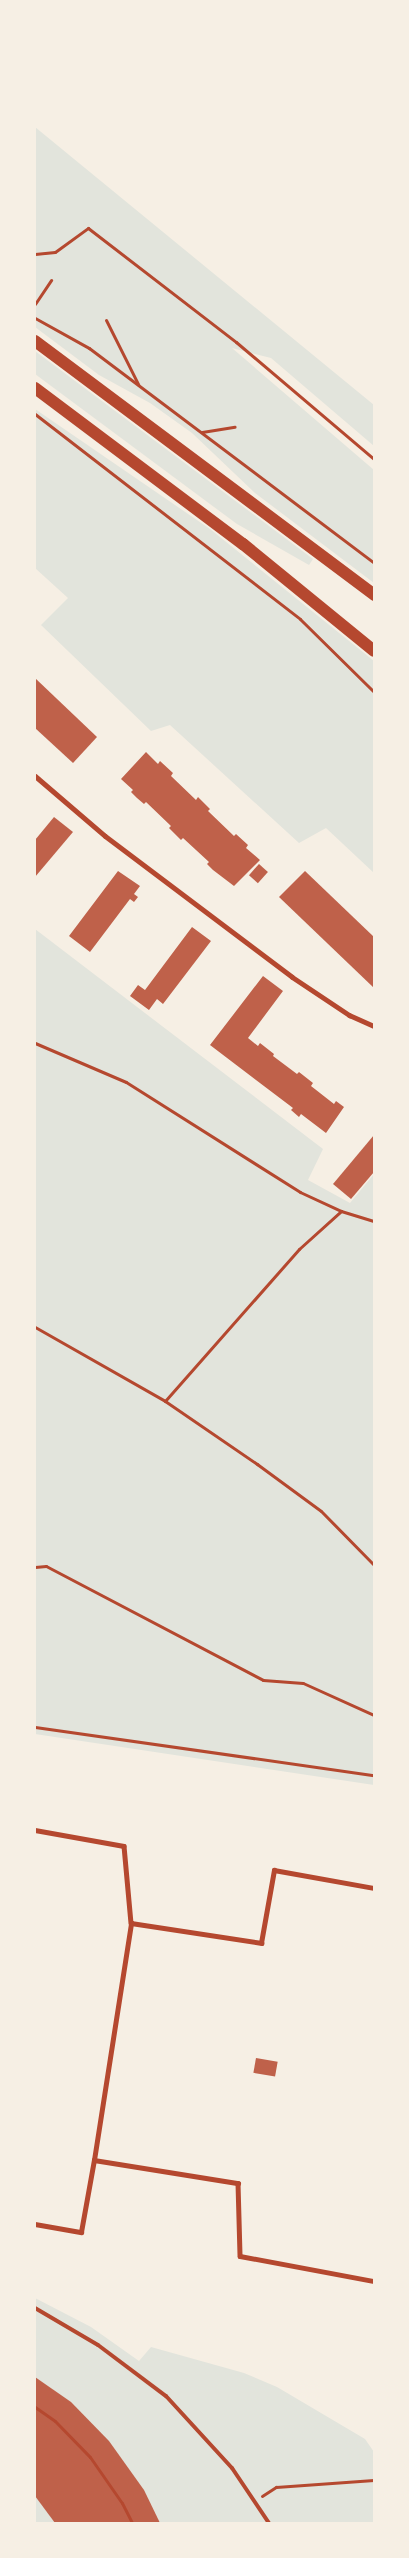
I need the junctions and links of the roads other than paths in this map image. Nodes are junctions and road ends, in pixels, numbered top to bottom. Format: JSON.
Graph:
{"nodes":[{"id":1,"x":35,"y":341,"type":"edge"},
{"id":2,"x":35,"y":388,"type":"edge"},
{"id":3,"x":374,"y":595,"type":"edge"},
{"id":4,"x":374,"y":650,"type":"edge"},
{"id":5,"x":35,"y":776,"type":"edge"},
{"id":6,"x":374,"y":1026,"type":"edge"},
{"id":7,"x":35,"y":1830,"type":"edge"},
{"id":8,"x":374,"y":1888,"type":"edge"},
{"id":9,"x":131,"y":1923,"type":"junction"},
{"id":10,"x":94,"y":2160,"type":"junction"},
{"id":11,"x":35,"y":2224,"type":"edge"},
{"id":12,"x":374,"y":2281,"type":"edge"},
{"id":13,"x":35,"y":2308,"type":"edge"},
{"id":14,"x":269,"y":2523,"type":"edge"}],
"edges":[{"from":1,"to":3,"type":"main road"},
{"from":2,"to":4,"type":"main road"},
{"from":5,"to":6,"type":"street"},
{"from":7,"to":9,"type":"street"},
{"from":8,"to":9,"type":"street"},
{"from":9,"to":10,"type":"street"},
{"from":10,"to":11,"type":"street"},
{"from":10,"to":12,"type":"street"},
{"from":13,"to":14,"type":"lane"}]}
